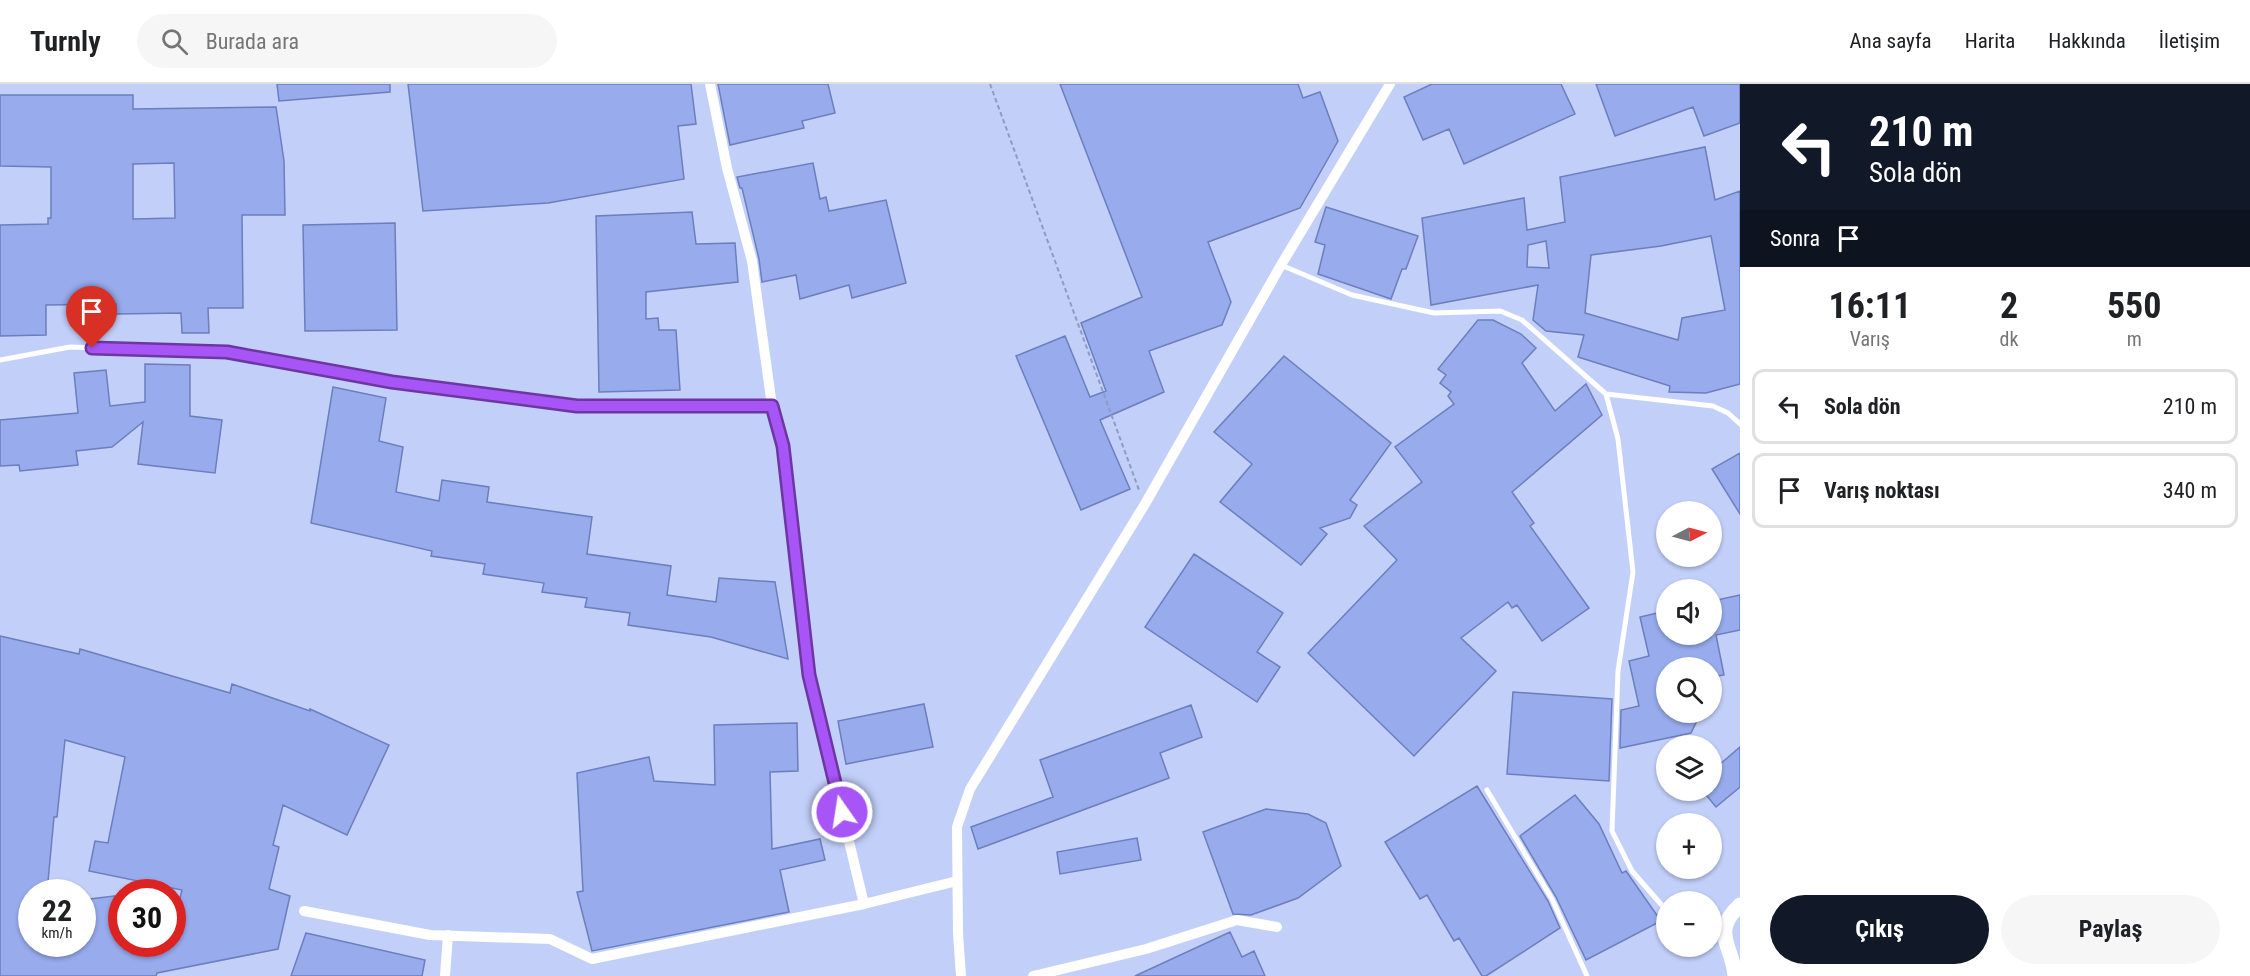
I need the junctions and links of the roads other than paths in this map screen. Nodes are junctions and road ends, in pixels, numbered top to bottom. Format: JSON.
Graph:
{"nodes":[{"id":1,"x":710,"y":84,"type":"edge"},
{"id":2,"x":1390,"y":84,"type":"edge"},
{"id":3,"x":1281,"y":265,"type":"junction"},
{"id":4,"x":0,"y":360,"type":"edge"},
{"id":5,"x":1606,"y":394,"type":"junction"},
{"id":6,"x":772,"y":406,"type":"junction"},
{"id":7,"x":1740,"y":424,"type":"edge"},
{"id":8,"x":1487,"y":790,"type":"dead end"},
{"id":9,"x":957,"y":882,"type":"junction"},
{"id":10,"x":1656,"y":899,"type":"edge"},
{"id":11,"x":864,"y":904,"type":"junction"},
{"id":12,"x":1740,"y":905,"type":"edge"},
{"id":13,"x":304,"y":911,"type":"dead end"},
{"id":14,"x":1277,"y":927,"type":"dead end"},
{"id":15,"x":1722,"y":929,"type":"edge"},
{"id":16,"x":448,"y":935,"type":"junction"},
{"id":17,"x":1722,"y":943,"type":"edge"},
{"id":18,"x":445,"y":976,"type":"edge"},
{"id":19,"x":961,"y":976,"type":"edge"},
{"id":20,"x":1033,"y":976,"type":"edge"},
{"id":21,"x":1587,"y":976,"type":"edge"},
{"id":22,"x":1735,"y":976,"type":"edge"}],
"edges":[{"from":1,"to":6,"type":"street"},
{"from":2,"to":3,"type":"street"},
{"from":3,"to":5,"type":"lane"},
{"from":3,"to":9,"type":"street"},
{"from":4,"to":6,"type":"lane"},
{"from":5,"to":7,"type":"lane"},
{"from":5,"to":10,"type":"lane"},
{"from":6,"to":11,"type":"street"},
{"from":8,"to":21,"type":"lane"},
{"from":9,"to":11,"type":"street"},
{"from":9,"to":19,"type":"street"},
{"from":11,"to":16,"type":"street"},
{"from":12,"to":15,"type":"street"},
{"from":13,"to":16,"type":"street"},
{"from":14,"to":20,"type":"street"},
{"from":16,"to":18,"type":"street"},
{"from":17,"to":22,"type":"street"}]}
